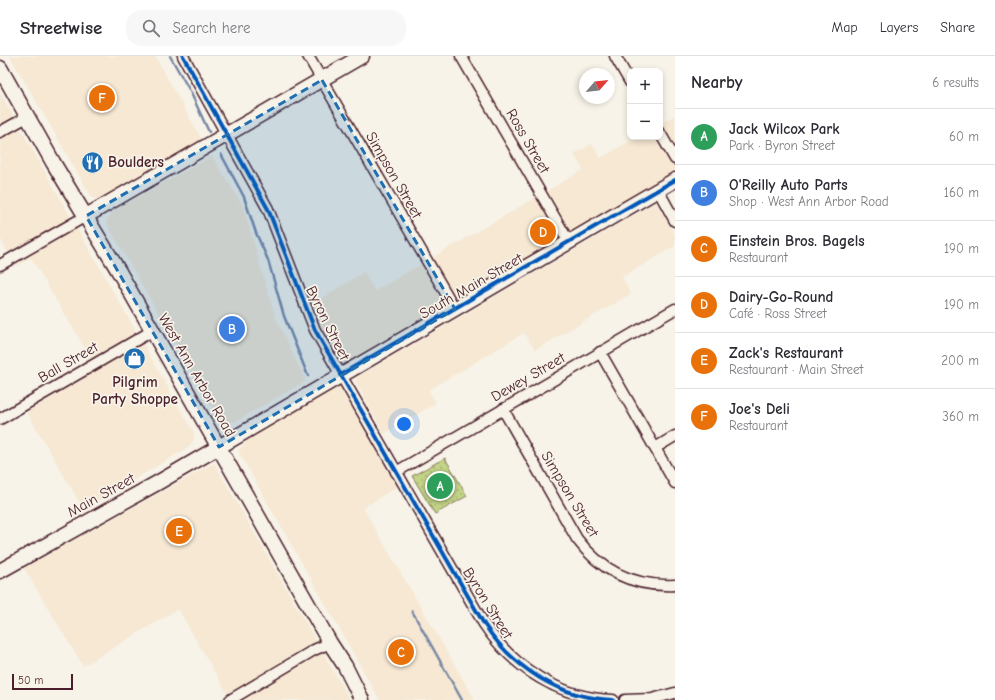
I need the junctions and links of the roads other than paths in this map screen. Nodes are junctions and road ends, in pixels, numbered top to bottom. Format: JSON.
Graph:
{"nodes":[{"id":1,"x":183,"y":56,"type":"edge"},
{"id":2,"x":308,"y":56,"type":"edge"},
{"id":3,"x":362,"y":56,"type":"edge"},
{"id":4,"x":461,"y":56,"type":"edge"},
{"id":5,"x":615,"y":56,"type":"edge"},
{"id":6,"x":0,"y":68,"type":"edge"},
{"id":7,"x":627,"y":77,"type":"edge"},
{"id":8,"x":322,"y":80,"type":"junction"},
{"id":9,"x":28,"y":117,"type":"junction"},
{"id":10,"x":0,"y":132,"type":"edge"},
{"id":11,"x":228,"y":134,"type":"junction"},
{"id":12,"x":663,"y":138,"type":"edge"},
{"id":13,"x":675,"y":159,"type":"edge"},
{"id":14,"x":675,"y":180,"type":"edge"},
{"id":15,"x":658,"y":190,"type":"junction"},
{"id":16,"x":86,"y":216,"type":"junction"},
{"id":17,"x":675,"y":221,"type":"edge"},
{"id":18,"x":570,"y":242,"type":"junction"},
{"id":19,"x":0,"y":265,"type":"edge"},
{"id":20,"x":455,"y":309,"type":"junction"},
{"id":21,"x":675,"y":309,"type":"edge"},
{"id":22,"x":152,"y":331,"type":"junction"},
{"id":23,"x":600,"y":352,"type":"junction"},
{"id":24,"x":340,"y":375,"type":"junction"},
{"id":25,"x":503,"y":409,"type":"junction"},
{"id":26,"x":0,"y":419,"type":"edge"},
{"id":27,"x":675,"y":436,"type":"edge"},
{"id":28,"x":218,"y":447,"type":"junction"},
{"id":29,"x":655,"y":448,"type":"junction"},
{"id":30,"x":396,"y":472,"type":"junction"},
{"id":31,"x":675,"y":483,"type":"edge"},
{"id":32,"x":0,"y":571,"type":"edge"},
{"id":33,"x":675,"y":585,"type":"edge"},
{"id":34,"x":330,"y":643,"type":"junction"},
{"id":35,"x":675,"y":693,"type":"edge"},
{"id":36,"x":661,"y":698,"type":"edge"},
{"id":37,"x":230,"y":700,"type":"edge"},
{"id":38,"x":362,"y":700,"type":"edge"},
{"id":39,"x":613,"y":700,"type":"edge"},
{"id":40,"x":625,"y":700,"type":"edge"}],
"edges":[{"from":1,"to":11,"type":"street","name":"Byron Street"},
{"from":2,"to":8,"type":"street","name":"Simpson Street"},
{"from":3,"to":8,"type":"main road"},
{"from":4,"to":18,"type":"street","name":"Ross Street"},
{"from":5,"to":7,"type":"street"},
{"from":6,"to":9,"type":"main road","name":"West Ann Arbor Road"},
{"from":8,"to":11,"type":"main road"},
{"from":8,"to":20,"type":"street","name":"Simpson Street"},
{"from":9,"to":10,"type":"street"},
{"from":9,"to":16,"type":"main road","name":"West Ann Arbor Road"},
{"from":11,"to":16,"type":"main road"},
{"from":11,"to":24,"type":"street","name":"Byron Street"},
{"from":12,"to":13,"type":"street"},
{"from":14,"to":15,"type":"main road","name":"South Main Street"},
{"from":15,"to":17,"type":"street"},
{"from":15,"to":18,"type":"main road","name":"South Main Street"},
{"from":16,"to":19,"type":"street"},
{"from":16,"to":22,"type":"main road","name":"West Ann Arbor Road"},
{"from":18,"to":20,"type":"main road","name":"South Main Street"},
{"from":20,"to":24,"type":"main road","name":"South Main Street"},
{"from":21,"to":23,"type":"street","name":"Dewey Street"},
{"from":22,"to":26,"type":"street","name":"Ball Street"},
{"from":22,"to":28,"type":"main road","name":"West Ann Arbor Road"},
{"from":23,"to":25,"type":"street","name":"Dewey Street"},
{"from":23,"to":29,"type":"street"},
{"from":24,"to":28,"type":"main road","name":"South Main Street"},
{"from":24,"to":30,"type":"street","name":"Byron Street"},
{"from":25,"to":30,"type":"street","name":"Dewey Street"},
{"from":25,"to":33,"type":"street","name":"Simpson Street"},
{"from":27,"to":29,"type":"street"},
{"from":28,"to":32,"type":"main road","name":"Main Street"},
{"from":28,"to":34,"type":"main road","name":"West Ann Arbor Road"},
{"from":29,"to":31,"type":"street"},
{"from":30,"to":39,"type":"street","name":"Byron Street"},
{"from":34,"to":37,"type":"street"},
{"from":34,"to":38,"type":"main road","name":"West Ann Arbor Road"},
{"from":35,"to":36,"type":"street"},
{"from":36,"to":40,"type":"street"}]}
